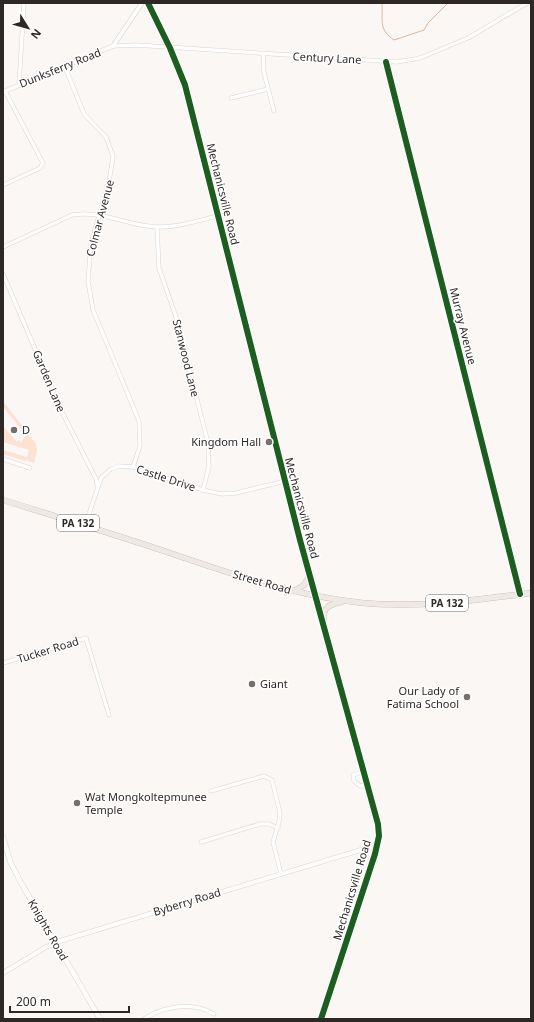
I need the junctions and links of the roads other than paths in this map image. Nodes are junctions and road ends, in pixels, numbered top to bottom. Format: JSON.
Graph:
{"nodes":[{"id":1,"x":24,"y":3,"type":"edge"},
{"id":2,"x":142,"y":3,"type":"edge"},
{"id":3,"x":148,"y":3,"type":"edge"},
{"id":4,"x":526,"y":5,"type":"edge"},
{"id":5,"x":113,"y":46,"type":"junction"},
{"id":6,"x":170,"y":48,"type":"junction"},
{"id":7,"x":262,"y":54,"type":"junction"},
{"id":8,"x":386,"y":62,"type":"junction"},
{"id":9,"x":65,"y":67,"type":"junction"},
{"id":10,"x":19,"y":85,"type":"junction"},
{"id":11,"x":268,"y":89,"type":"junction"},
{"id":12,"x":4,"y":92,"type":"edge"},
{"id":13,"x":231,"y":98,"type":"dead end"},
{"id":14,"x":274,"y":111,"type":"dead end"},
{"id":15,"x":3,"y":185,"type":"edge"},
{"id":16,"x":98,"y":215,"type":"junction"},
{"id":17,"x":218,"y":216,"type":"junction"},
{"id":18,"x":157,"y":227,"type":"junction"},
{"id":19,"x":3,"y":247,"type":"edge"},
{"id":20,"x":3,"y":274,"type":"edge"},
{"id":21,"x":3,"y":459,"type":"edge"},
{"id":22,"x":133,"y":467,"type":"junction"},
{"id":23,"x":30,"y":468,"type":"dead end"},
{"id":24,"x":285,"y":481,"type":"junction"},
{"id":25,"x":97,"y":487,"type":"junction"},
{"id":26,"x":203,"y":490,"type":"junction"},
{"id":27,"x":3,"y":500,"type":"edge"},
{"id":28,"x":85,"y":526,"type":"junction"},
{"id":29,"x":310,"y":575,"type":"junction"},
{"id":30,"x":292,"y":591,"type":"junction"},
{"id":31,"x":531,"y":593,"type":"edge"},
{"id":32,"x":520,"y":594,"type":"junction"},
{"id":33,"x":315,"y":596,"type":"junction"},
{"id":34,"x":346,"y":601,"type":"junction"},
{"id":35,"x":324,"y":628,"type":"junction"},
{"id":36,"x":3,"y":663,"type":"edge"},
{"id":37,"x":109,"y":714,"type":"dead end"},
{"id":38,"x":364,"y":771,"type":"junction"},
{"id":39,"x":368,"y":784,"type":"junction"},
{"id":40,"x":211,"y":791,"type":"dead end"},
{"id":41,"x":278,"y":828,"type":"junction"},
{"id":42,"x":3,"y":837,"type":"edge"},
{"id":43,"x":201,"y":842,"type":"dead end"},
{"id":44,"x":4,"y":844,"type":"edge"},
{"id":45,"x":377,"y":845,"type":"junction"},
{"id":46,"x":281,"y":874,"type":"junction"},
{"id":47,"x":55,"y":943,"type":"junction"},
{"id":48,"x":3,"y":973,"type":"edge"},
{"id":49,"x":214,"y":1014,"type":"dead end"},
{"id":50,"x":100,"y":1019,"type":"edge"},
{"id":51,"x":144,"y":1019,"type":"edge"},
{"id":52,"x":321,"y":1019,"type":"edge"}],
"edges":[{"from":1,"to":10,"type":"street"},
{"from":2,"to":5,"type":"street","name":"Dunksferry Road"},
{"from":3,"to":6,"type":"street","name":"Mechanicsville Road"},
{"from":4,"to":8,"type":"street","name":"Century Lane"},
{"from":5,"to":6,"type":"street","name":"Century Lane"},
{"from":5,"to":9,"type":"street","name":"Dunksferry Road"},
{"from":6,"to":7,"type":"street","name":"Century Lane"},
{"from":6,"to":17,"type":"street","name":"Mechanicsville Road"},
{"from":7,"to":8,"type":"street","name":"Century Lane"},
{"from":7,"to":11,"type":"street"},
{"from":8,"to":32,"type":"street","name":"Murray Avenue"},
{"from":9,"to":10,"type":"street","name":"Dunksferry Road"},
{"from":9,"to":16,"type":"street","name":"Colmar Avenue"},
{"from":10,"to":12,"type":"street","name":"Dunksferry Road"},
{"from":11,"to":13,"type":"street"},
{"from":11,"to":14,"type":"street"},
{"from":12,"to":15,"type":"street"},
{"from":16,"to":18,"type":"street"},
{"from":16,"to":19,"type":"street"},
{"from":16,"to":22,"type":"street","name":"Colmar Avenue"},
{"from":17,"to":18,"type":"street"},
{"from":17,"to":24,"type":"street","name":"Mechanicsville Road"},
{"from":18,"to":26,"type":"street","name":"Stanwood Lane"},
{"from":20,"to":25,"type":"street","name":"Garden Lane"},
{"from":21,"to":23,"type":"street"},
{"from":22,"to":25,"type":"street","name":"Castle Drive"},
{"from":22,"to":26,"type":"street","name":"Castle Drive"},
{"from":24,"to":26,"type":"street","name":"Castle Drive"},
{"from":24,"to":29,"type":"street","name":"Mechanicsville Road"},
{"from":25,"to":28,"type":"street","name":"Castle Drive"},
{"from":27,"to":28,"type":"main road","name":"Street Road","number":"PA 132"},
{"from":28,"to":30,"type":"main road","name":"Street Road","number":"PA 132"},
{"from":29,"to":30,"type":"main road"},
{"from":29,"to":33,"type":"street","name":"Mechanicsville Road"},
{"from":30,"to":33,"type":"main road","name":"Street Road","number":"PA 132"},
{"from":31,"to":32,"type":"main road","name":"Street Road","number":"PA 132"},
{"from":32,"to":34,"type":"main road","name":"Street Road","number":"PA 132"},
{"from":33,"to":34,"type":"main road","name":"Street Road","number":"PA 132"},
{"from":33,"to":35,"type":"street","name":"Mechanicsville Road"},
{"from":34,"to":35,"type":"main road"},
{"from":35,"to":38,"type":"street","name":"Mechanicsville Road"},
{"from":36,"to":37,"type":"street","name":"Tucker Road"},
{"from":38,"to":39,"type":"street","name":"Mechanicsville Road"},
{"from":38,"to":39,"type":"street"},
{"from":39,"to":45,"type":"street","name":"Mechanicsville Road"},
{"from":40,"to":41,"type":"street"},
{"from":41,"to":43,"type":"street"},
{"from":41,"to":46,"type":"street"},
{"from":42,"to":44,"type":"main road","name":"Knights Road"},
{"from":44,"to":47,"type":"main road","name":"Knights Road"},
{"from":45,"to":46,"type":"street","name":"Byberry Road"},
{"from":45,"to":52,"type":"street","name":"Mechanicsville Road"},
{"from":46,"to":47,"type":"street","name":"Byberry Road"},
{"from":47,"to":48,"type":"street","name":"Byberry Road"},
{"from":47,"to":50,"type":"main road","name":"Knights Road"},
{"from":49,"to":51,"type":"street"}]}
